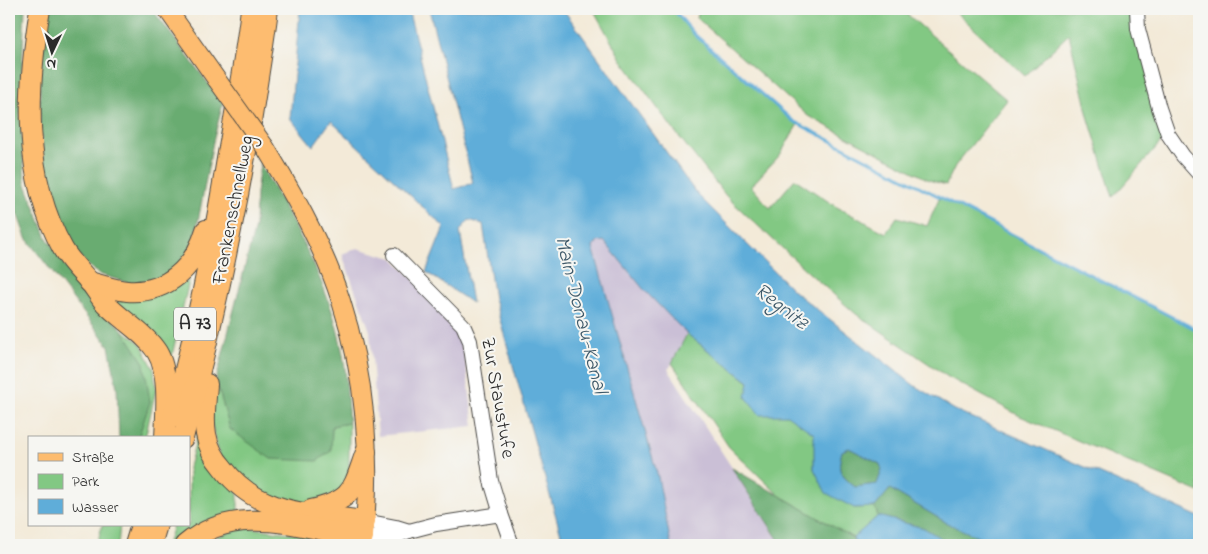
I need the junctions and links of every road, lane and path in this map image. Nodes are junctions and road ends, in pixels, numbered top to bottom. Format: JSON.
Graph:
{"nodes":[{"id":1,"x":40,"y":9,"type":"edge"},
{"id":2,"x":167,"y":9,"type":"edge"},
{"id":3,"x":251,"y":9,"type":"edge"},
{"id":4,"x":268,"y":9,"type":"edge"},
{"id":5,"x":1137,"y":9,"type":"edge"},
{"id":6,"x":1199,"y":174,"type":"edge"},
{"id":7,"x":219,"y":210,"type":"junction"},
{"id":8,"x":394,"y":255,"type":"dead end"},
{"id":9,"x":89,"y":282,"type":"junction"},
{"id":10,"x":209,"y":340,"type":"junction"},
{"id":11,"x":166,"y":436,"type":"edge"},
{"id":12,"x":167,"y":436,"type":"edge"},
{"id":13,"x":184,"y":436,"type":"edge"},
{"id":14,"x":366,"y":452,"type":"junction"},
{"id":15,"x":302,"y":512,"type":"junction"},
{"id":16,"x":501,"y":514,"type":"junction"},
{"id":17,"x":141,"y":526,"type":"edge"},
{"id":18,"x":158,"y":526,"type":"edge"},
{"id":19,"x":364,"y":535,"type":"edge"},
{"id":20,"x":134,"y":545,"type":"edge"},
{"id":21,"x":152,"y":545,"type":"edge"},
{"id":22,"x":185,"y":545,"type":"edge"},
{"id":23,"x":512,"y":545,"type":"edge"}],
"edges":[{"from":1,"to":9,"type":"highway"},
{"from":2,"to":14,"type":"main road","bridge":true},
{"from":3,"to":7,"type":"highway","name":"Frankenschnellweg","number":"A 73"},
{"from":4,"to":10,"type":"highway","name":"Frankenschnellweg","number":"A 73"},
{"from":5,"to":6,"type":"street"},
{"from":7,"to":9,"type":"highway"},
{"from":7,"to":12,"type":"highway","name":"Frankenschnellweg","number":"A 73"},
{"from":8,"to":16,"type":"street","name":"Zur Staustufe"},
{"from":9,"to":11,"type":"highway"},
{"from":10,"to":13,"type":"highway","name":"Frankenschnellweg","number":"A 73"},
{"from":10,"to":15,"type":"highway"},
{"from":14,"to":15,"type":"highway"},
{"from":14,"to":19,"type":"main road"},
{"from":15,"to":19,"type":"highway"},
{"from":16,"to":19,"type":"street"},
{"from":16,"to":23,"type":"street","name":"Zur Staustufe"},
{"from":17,"to":20,"type":"highway"},
{"from":18,"to":21,"type":"highway"},
{"from":19,"to":22,"type":"highway"}]}
